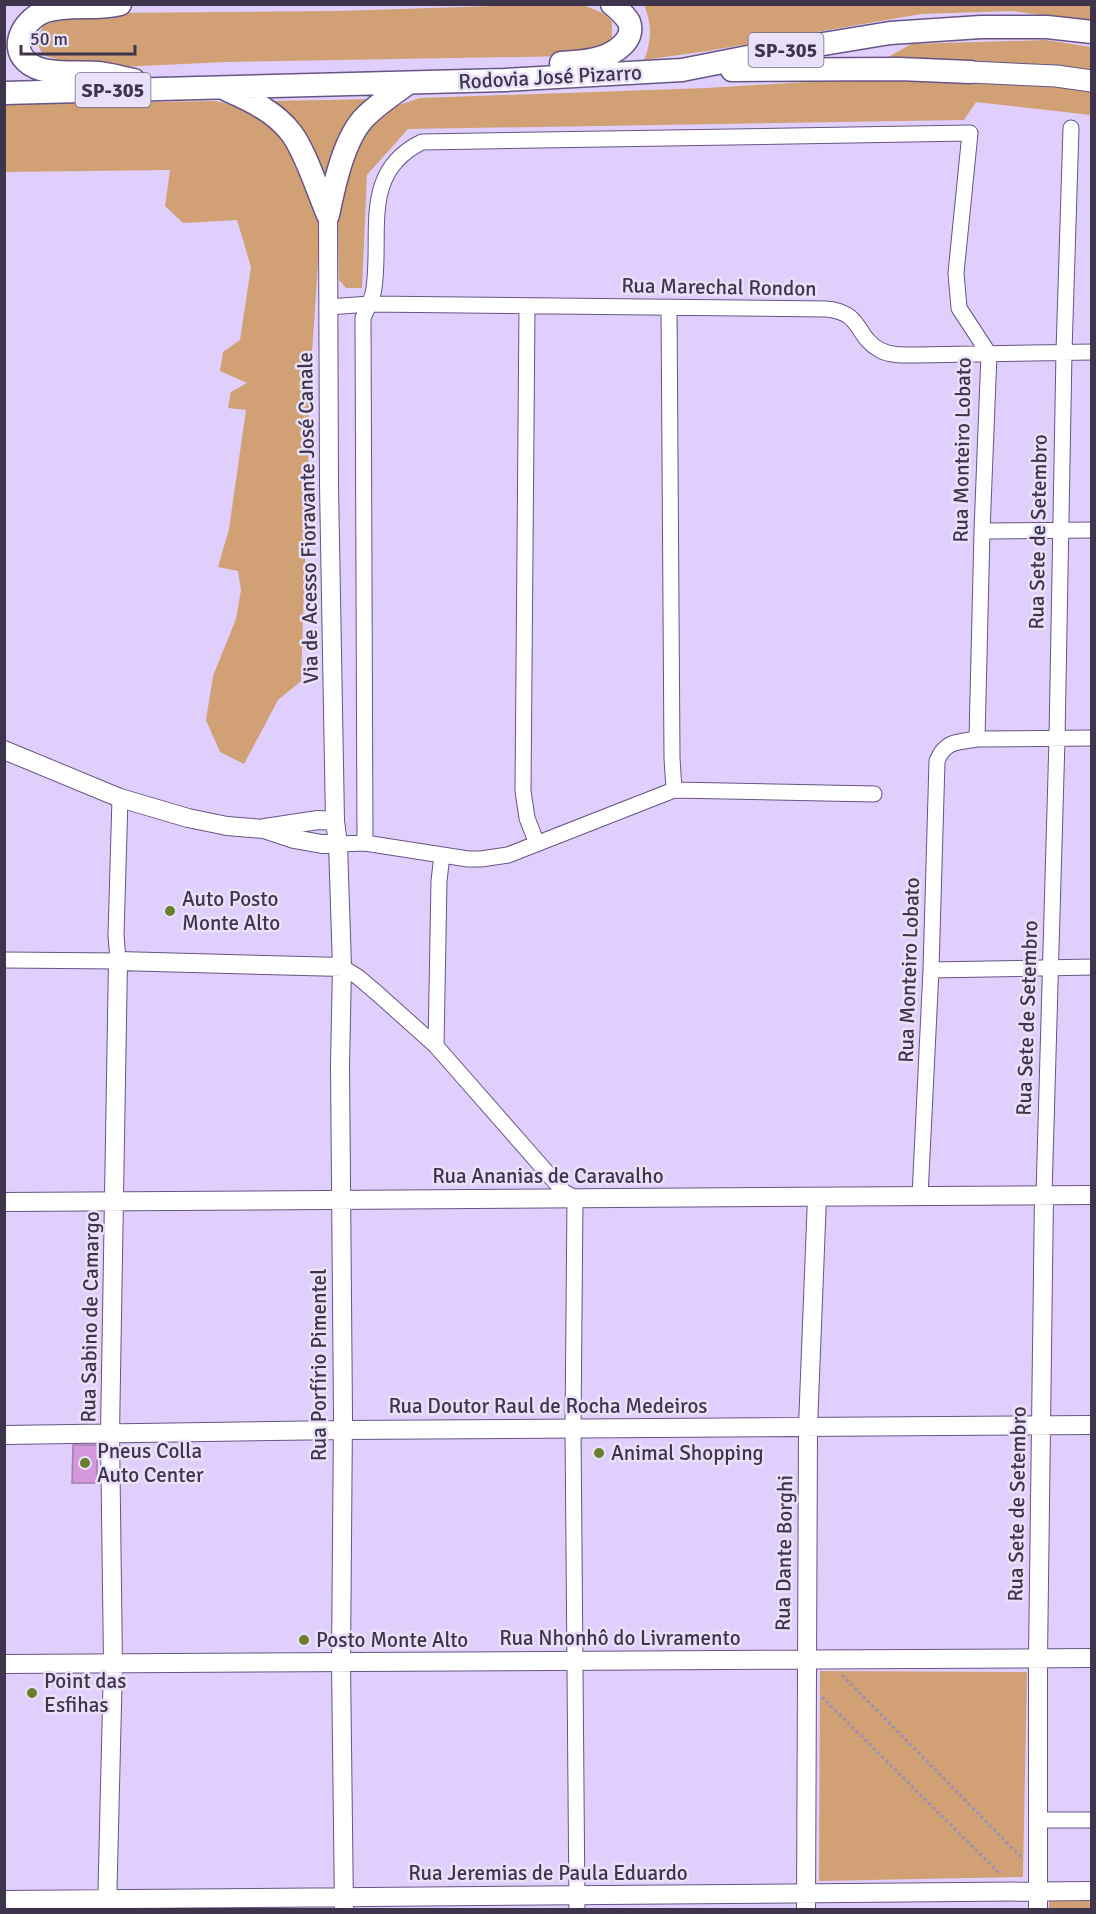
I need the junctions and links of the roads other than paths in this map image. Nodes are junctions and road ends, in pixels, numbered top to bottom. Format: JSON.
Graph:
{"nodes":[{"id":1,"x":120,"y":4,"type":"edge"},
{"id":2,"x":612,"y":4,"type":"edge"},
{"id":3,"x":1092,"y":32,"type":"edge"},
{"id":4,"x":682,"y":70,"type":"junction"},
{"id":5,"x":970,"y":72,"type":"joint"},
{"id":6,"x":505,"y":80,"type":"junction"},
{"id":7,"x":1092,"y":81,"type":"edge"},
{"id":8,"x":407,"y":84,"type":"junction"},
{"id":9,"x":202,"y":88,"type":"junction"},
{"id":10,"x":4,"y":93,"type":"edge"},
{"id":11,"x":1071,"y":128,"type":"dead end"},
{"id":12,"x":328,"y":215,"type":"junction"},
{"id":13,"x":370,"y":304,"type":"junction"},
{"id":14,"x":527,"y":306,"type":"junction"},
{"id":15,"x":328,"y":307,"type":"junction"},
{"id":16,"x":669,"y":307,"type":"junction"},
{"id":17,"x":1064,"y":352,"type":"junction"},
{"id":18,"x":1092,"y":352,"type":"edge"},
{"id":19,"x":989,"y":354,"type":"junction"},
{"id":20,"x":1061,"y":530,"type":"junction"},
{"id":21,"x":1092,"y":530,"type":"edge"},
{"id":22,"x":982,"y":531,"type":"junction"},
{"id":23,"x":1092,"y":738,"type":"edge"},
{"id":24,"x":977,"y":739,"type":"junction"},
{"id":25,"x":1057,"y":739,"type":"junction"},
{"id":26,"x":4,"y":750,"type":"edge"},
{"id":27,"x":674,"y":790,"type":"junction"},
{"id":28,"x":874,"y":794,"type":"dead end"},
{"id":29,"x":120,"y":798,"type":"junction"},
{"id":30,"x":335,"y":821,"type":"junction"},
{"id":31,"x":264,"y":829,"type":"junction"},
{"id":32,"x":365,"y":843,"type":"junction"},
{"id":33,"x":338,"y":844,"type":"junction"},
{"id":34,"x":537,"y":844,"type":"junction"},
{"id":35,"x":442,"y":855,"type":"junction"},
{"id":36,"x":4,"y":960,"type":"edge"},
{"id":37,"x":118,"y":961,"type":"junction"},
{"id":38,"x":342,"y":967,"type":"junction"},
{"id":39,"x":1092,"y":967,"type":"edge"},
{"id":40,"x":1051,"y":968,"type":"junction"},
{"id":41,"x":931,"y":970,"type":"junction"},
{"id":42,"x":436,"y":1046,"type":"junction"},
{"id":43,"x":1044,"y":1195,"type":"junction"},
{"id":44,"x":1092,"y":1195,"type":"edge"},
{"id":45,"x":920,"y":1196,"type":"junction"},
{"id":46,"x":817,"y":1197,"type":"junction"},
{"id":47,"x":575,"y":1198,"type":"junction"},
{"id":48,"x":340,"y":1200,"type":"junction"},
{"id":49,"x":115,"y":1201,"type":"junction"},
{"id":50,"x":4,"y":1202,"type":"edge"},
{"id":51,"x":1092,"y":1425,"type":"edge"},
{"id":52,"x":1041,"y":1426,"type":"junction"},
{"id":53,"x":808,"y":1427,"type":"junction"},
{"id":54,"x":573,"y":1428,"type":"junction"},
{"id":55,"x":343,"y":1430,"type":"junction"},
{"id":56,"x":111,"y":1434,"type":"junction"},
{"id":57,"x":4,"y":1435,"type":"edge"},
{"id":58,"x":1038,"y":1658,"type":"junction"},
{"id":59,"x":1092,"y":1658,"type":"edge"},
{"id":60,"x":806,"y":1659,"type":"junction"},
{"id":61,"x":575,"y":1661,"type":"junction"},
{"id":62,"x":341,"y":1662,"type":"junction"},
{"id":63,"x":4,"y":1664,"type":"edge"},
{"id":64,"x":113,"y":1664,"type":"junction"},
{"id":65,"x":1039,"y":1820,"type":"junction"},
{"id":66,"x":1092,"y":1820,"type":"edge"},
{"id":67,"x":1092,"y":1891,"type":"edge"},
{"id":68,"x":1038,"y":1892,"type":"edge"},
{"id":69,"x":4,"y":1900,"type":"edge"},
{"id":70,"x":806,"y":1901,"type":"edge"},
{"id":71,"x":344,"y":1903,"type":"edge"},
{"id":72,"x":577,"y":1903,"type":"edge"},
{"id":73,"x":107,"y":1904,"type":"edge"}],
"edges":[{"from":1,"to":9,"type":"main road","number":"SP-305"},
{"from":2,"to":6,"type":"main road"},
{"from":3,"to":4,"type":"main road","name":"Rodovia José Pizarro","number":"SP-305"},
{"from":4,"to":5,"type":"main road"},
{"from":4,"to":6,"type":"main road","name":"Rodovia José Pizarro","number":"SP-305"},
{"from":5,"to":7,"type":"main road"},
{"from":6,"to":8,"type":"main road","name":"Rodovia José Pizarro","number":"SP-305"},
{"from":8,"to":9,"type":"main road","name":"Rodovia José Pizarro","number":"SP-305"},
{"from":8,"to":12,"type":"main road"},
{"from":9,"to":10,"type":"main road","name":"Rodovia José Pizarro","number":"SP-305"},
{"from":9,"to":12,"type":"main road"},
{"from":11,"to":17,"type":"street","name":"Rua Sete de Setembro"},
{"from":12,"to":15,"type":"street","name":"Via de Acesso Fioravante José Canale"},
{"from":13,"to":14,"type":"street","name":"Rua Marechal Rondon"},
{"from":13,"to":15,"type":"street","name":"Rua Marechal Rondon"},
{"from":13,"to":19,"type":"street","name":"Rua Monteiro Lobato"},
{"from":13,"to":32,"type":"street"},
{"from":14,"to":16,"type":"street","name":"Rua Marechal Rondon"},
{"from":14,"to":34,"type":"street"},
{"from":15,"to":30,"type":"street","name":"Via de Acesso Fioravante José Canale"},
{"from":16,"to":19,"type":"street","name":"Rua Marechal Rondon"},
{"from":16,"to":27,"type":"street"},
{"from":17,"to":18,"type":"street","name":"Rua Marechal Rondon"},
{"from":17,"to":19,"type":"street","name":"Rua Marechal Rondon"},
{"from":17,"to":20,"type":"street","name":"Rua Sete de Setembro"},
{"from":19,"to":22,"type":"street","name":"Rua Monteiro Lobato"},
{"from":20,"to":21,"type":"street"},
{"from":20,"to":22,"type":"street"},
{"from":20,"to":25,"type":"street","name":"Rua Sete de Setembro"},
{"from":22,"to":24,"type":"street","name":"Rua Monteiro Lobato"},
{"from":23,"to":25,"type":"street"},
{"from":24,"to":25,"type":"street"},
{"from":24,"to":41,"type":"street","name":"Rua Monteiro Lobato"},
{"from":25,"to":40,"type":"street","name":"Rua Sete de Setembro"},
{"from":26,"to":29,"type":"street"},
{"from":27,"to":28,"type":"street"},
{"from":27,"to":34,"type":"street"},
{"from":29,"to":31,"type":"street"},
{"from":29,"to":37,"type":"street","name":"Rua Sabino de Camargo"},
{"from":30,"to":31,"type":"street"},
{"from":30,"to":33,"type":"street","name":"Rua Porfírio Pimentel"},
{"from":31,"to":33,"type":"street"},
{"from":32,"to":33,"type":"street"},
{"from":32,"to":35,"type":"street"},
{"from":33,"to":38,"type":"street","name":"Rua Porfírio Pimentel"},
{"from":34,"to":35,"type":"street"},
{"from":35,"to":42,"type":"street"},
{"from":36,"to":37,"type":"street"},
{"from":37,"to":38,"type":"street"},
{"from":37,"to":49,"type":"street","name":"Rua Sabino de Camargo"},
{"from":38,"to":42,"type":"street"},
{"from":38,"to":48,"type":"street","name":"Rua Porfírio Pimentel"},
{"from":39,"to":40,"type":"street"},
{"from":40,"to":41,"type":"street"},
{"from":40,"to":43,"type":"street","name":"Rua Sete de Setembro"},
{"from":41,"to":45,"type":"street","name":"Rua Monteiro Lobato"},
{"from":42,"to":47,"type":"street"},
{"from":43,"to":44,"type":"street","name":"Rua Ananias de Caravalho"},
{"from":43,"to":45,"type":"street","name":"Rua Ananias de Caravalho"},
{"from":43,"to":52,"type":"street","name":"Rua Sete de Setembro"},
{"from":45,"to":46,"type":"street","name":"Rua Ananias de Caravalho"},
{"from":46,"to":47,"type":"street","name":"Rua Ananias de Caravalho"},
{"from":46,"to":53,"type":"street","name":"Rua Dante Borghi"},
{"from":47,"to":48,"type":"street","name":"Rua Ananias de Caravalho"},
{"from":47,"to":54,"type":"street"},
{"from":48,"to":49,"type":"street","name":"Rua Ananias de Caravalho"},
{"from":48,"to":55,"type":"street","name":"Rua Porfírio Pimentel"},
{"from":49,"to":50,"type":"street","name":"Rua Ananias de Caravalho"},
{"from":49,"to":56,"type":"street","name":"Rua Sabino de Camargo"},
{"from":51,"to":52,"type":"street","name":"Rua Doutor Raul de Rocha Medeiros"},
{"from":52,"to":53,"type":"street","name":"Rua Doutor Raul de Rocha Medeiros"},
{"from":52,"to":58,"type":"street","name":"Rua Sete de Setembro"},
{"from":53,"to":54,"type":"street","name":"Rua Doutor Raul de Rocha Medeiros"},
{"from":53,"to":60,"type":"street","name":"Rua Dante Borghi"},
{"from":54,"to":55,"type":"street","name":"Rua Doutor Raul de Rocha Medeiros"},
{"from":54,"to":61,"type":"street"},
{"from":55,"to":56,"type":"street","name":"Rua Doutor Raul de Rocha Medeiros"},
{"from":55,"to":62,"type":"street","name":"Rua Porfírio Pimentel"},
{"from":56,"to":57,"type":"street","name":"Rua Doutor Raul de Rocha Medeiros"},
{"from":56,"to":64,"type":"street","name":"Rua Sabino de Camargo"},
{"from":58,"to":59,"type":"street","name":"Rua Nhonhô do Livramento"},
{"from":58,"to":60,"type":"street","name":"Rua Nhonhô do Livramento"},
{"from":58,"to":65,"type":"street","name":"Rua Sete de Setembro"},
{"from":60,"to":61,"type":"street","name":"Rua Nhonhô do Livramento"},
{"from":60,"to":70,"type":"street","name":"Rua Dante Borghi"},
{"from":61,"to":62,"type":"street","name":"Rua Nhonhô do Livramento"},
{"from":61,"to":72,"type":"street"},
{"from":62,"to":64,"type":"street","name":"Rua Nhonhô do Livramento"},
{"from":62,"to":71,"type":"street","name":"Rua Porfírio Pimentel"},
{"from":63,"to":64,"type":"street","name":"Rua Nhonhô do Livramento"},
{"from":64,"to":73,"type":"street","name":"Rua Sabino de Camargo"},
{"from":65,"to":66,"type":"street"},
{"from":65,"to":68,"type":"street","name":"Rua Sete de Setembro"},
{"from":67,"to":68,"type":"street","name":"Rua Jeremias de Paula Eduardo"},
{"from":68,"to":70,"type":"street","name":"Rua Jeremias de Paula Eduardo"},
{"from":69,"to":73,"type":"street","name":"Rua Jeremias de Paula Eduardo"},
{"from":70,"to":72,"type":"street","name":"Rua Jeremias de Paula Eduardo"},
{"from":71,"to":72,"type":"street","name":"Rua Jeremias de Paula Eduardo"},
{"from":71,"to":73,"type":"street","name":"Rua Jeremias de Paula Eduardo"}]}
